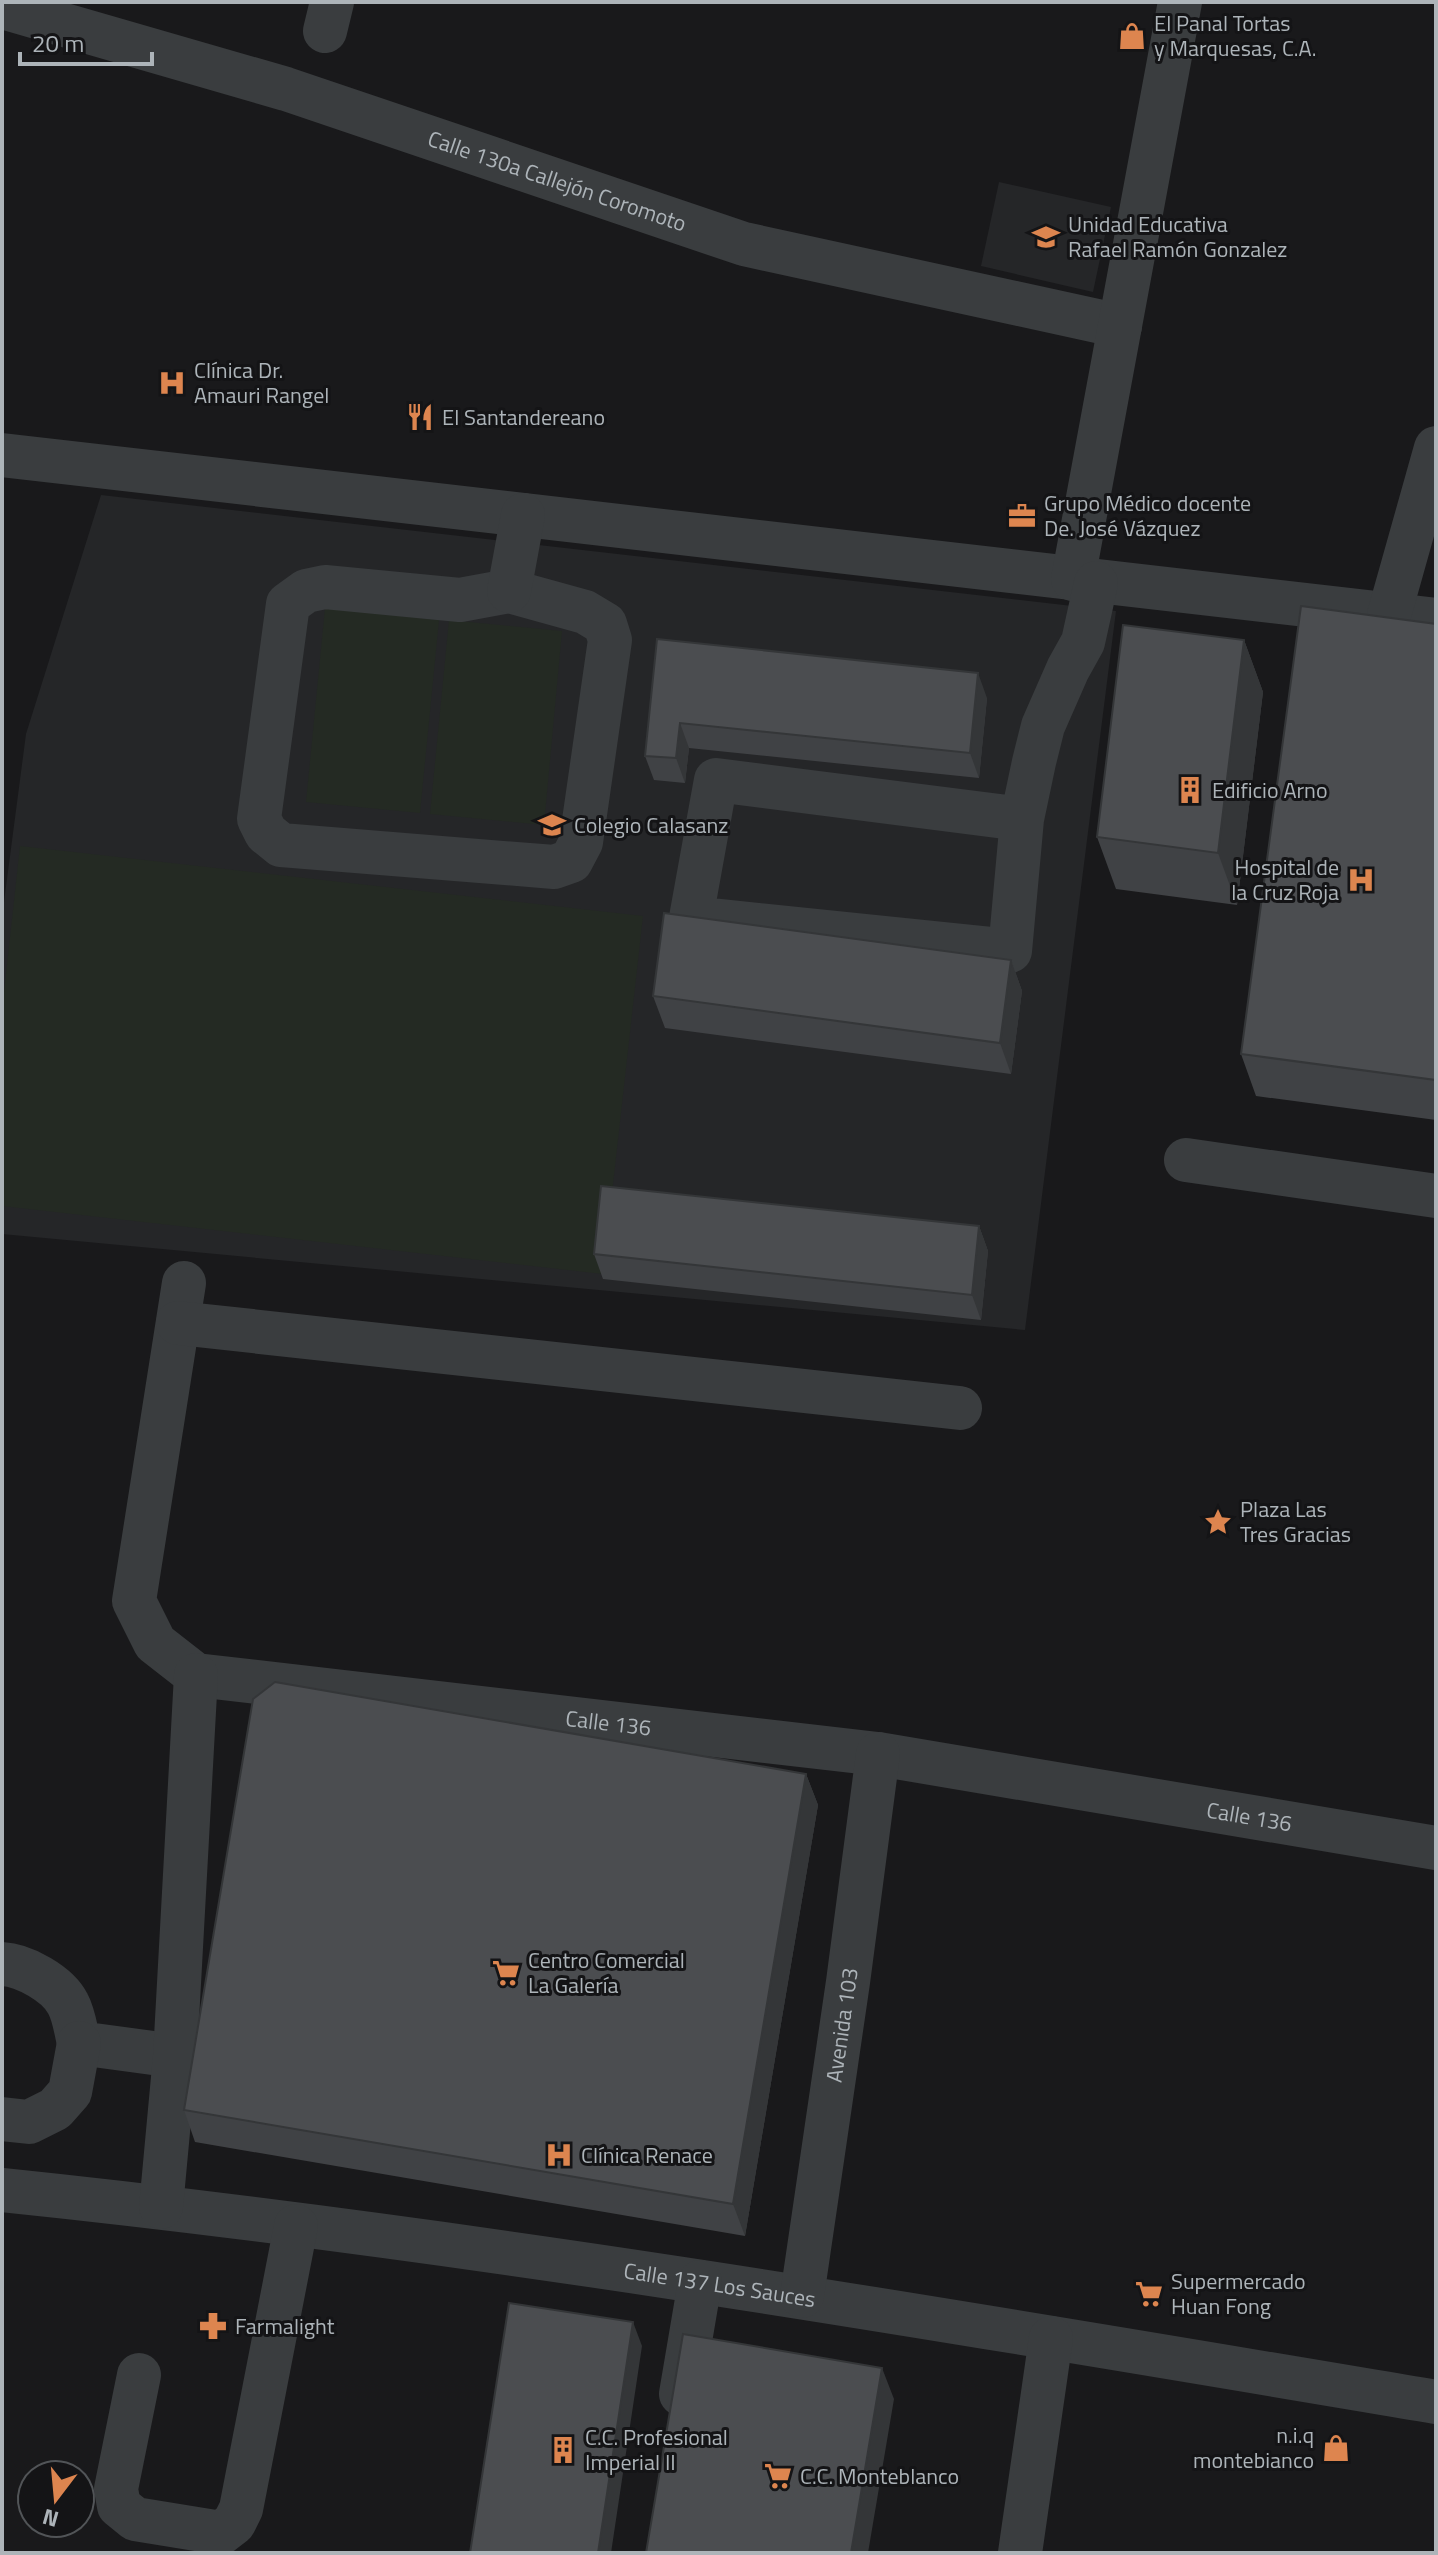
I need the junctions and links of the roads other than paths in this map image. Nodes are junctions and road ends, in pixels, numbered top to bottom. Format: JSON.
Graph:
{"nodes":[{"id":1,"x":1180,"y":2,"type":"edge"},
{"id":2,"x":2,"y":7,"type":"edge"},
{"id":3,"x":1120,"y":326,"type":"junction"},
{"id":4,"x":1436,"y":448,"type":"edge"},
{"id":5,"x":2,"y":455,"type":"edge"},
{"id":6,"x":523,"y":515,"type":"junction"},
{"id":7,"x":1085,"y":581,"type":"junction"},
{"id":8,"x":509,"y":591,"type":"junction"},
{"id":9,"x":1389,"y":615,"type":"junction"},
{"id":10,"x":1436,"y":620,"type":"edge"},
{"id":11,"x":1022,"y":819,"type":"junction"},
{"id":12,"x":1186,"y":1160,"type":"dead end"},
{"id":13,"x":1436,"y":1196,"type":"edge"},
{"id":14,"x":960,"y":1408,"type":"dead end"},
{"id":15,"x":196,"y":1675,"type":"junction"},
{"id":16,"x":878,"y":1754,"type":"junction"},
{"id":17,"x":1436,"y":1848,"type":"edge"},
{"id":18,"x":2,"y":1964,"type":"edge"},
{"id":19,"x":79,"y":2043,"type":"junction"},
{"id":20,"x":175,"y":2056,"type":"junction"},
{"id":21,"x":2,"y":2119,"type":"edge"},
{"id":22,"x":2,"y":2190,"type":"edge"},
{"id":23,"x":161,"y":2207,"type":"junction"},
{"id":24,"x":296,"y":2226,"type":"junction"},
{"id":25,"x":700,"y":2282,"type":"junction"},
{"id":26,"x":802,"y":2296,"type":"junction"},
{"id":27,"x":1051,"y":2338,"type":"junction"},
{"id":28,"x":139,"y":2375,"type":"dead end"},
{"id":29,"x":1436,"y":2402,"type":"edge"},
{"id":30,"x":674,"y":2436,"type":"edge"},
{"id":31,"x":1020,"y":2553,"type":"edge"}],
"edges":[{"from":1,"to":3,"type":"street"},
{"from":2,"to":3,"type":"street","name":"Calle 130a Callejón Coromoto"},
{"from":3,"to":7,"type":"street"},
{"from":4,"to":9,"type":"street"},
{"from":5,"to":6,"type":"street"},
{"from":6,"to":7,"type":"street"},
{"from":6,"to":8,"type":"street"},
{"from":7,"to":9,"type":"street"},
{"from":7,"to":11,"type":"street"},
{"from":8,"to":8,"type":"street"},
{"from":9,"to":10,"type":"street"},
{"from":11,"to":11,"type":"street"},
{"from":12,"to":13,"type":"street"},
{"from":14,"to":15,"type":"street"},
{"from":15,"to":16,"type":"street","name":"Calle 136"},
{"from":15,"to":20,"type":"street"},
{"from":16,"to":17,"type":"street","name":"Calle 136"},
{"from":16,"to":26,"type":"street","name":"Avenida 103"},
{"from":18,"to":19,"type":"street"},
{"from":19,"to":20,"type":"street"},
{"from":19,"to":21,"type":"street"},
{"from":20,"to":23,"type":"street"},
{"from":22,"to":23,"type":"street","name":"Calle 137 Los Sauces"},
{"from":23,"to":24,"type":"street","name":"Calle 137 Los Sauces"},
{"from":24,"to":25,"type":"street","name":"Calle 137 Los Sauces"},
{"from":24,"to":28,"type":"street"},
{"from":25,"to":26,"type":"street","name":"Calle 137 Los Sauces"},
{"from":25,"to":30,"type":"street"},
{"from":26,"to":27,"type":"street","name":"Calle 137 Los Sauces"},
{"from":27,"to":29,"type":"street","name":"Calle 137 Los Sauces"},
{"from":27,"to":31,"type":"street"}]}
